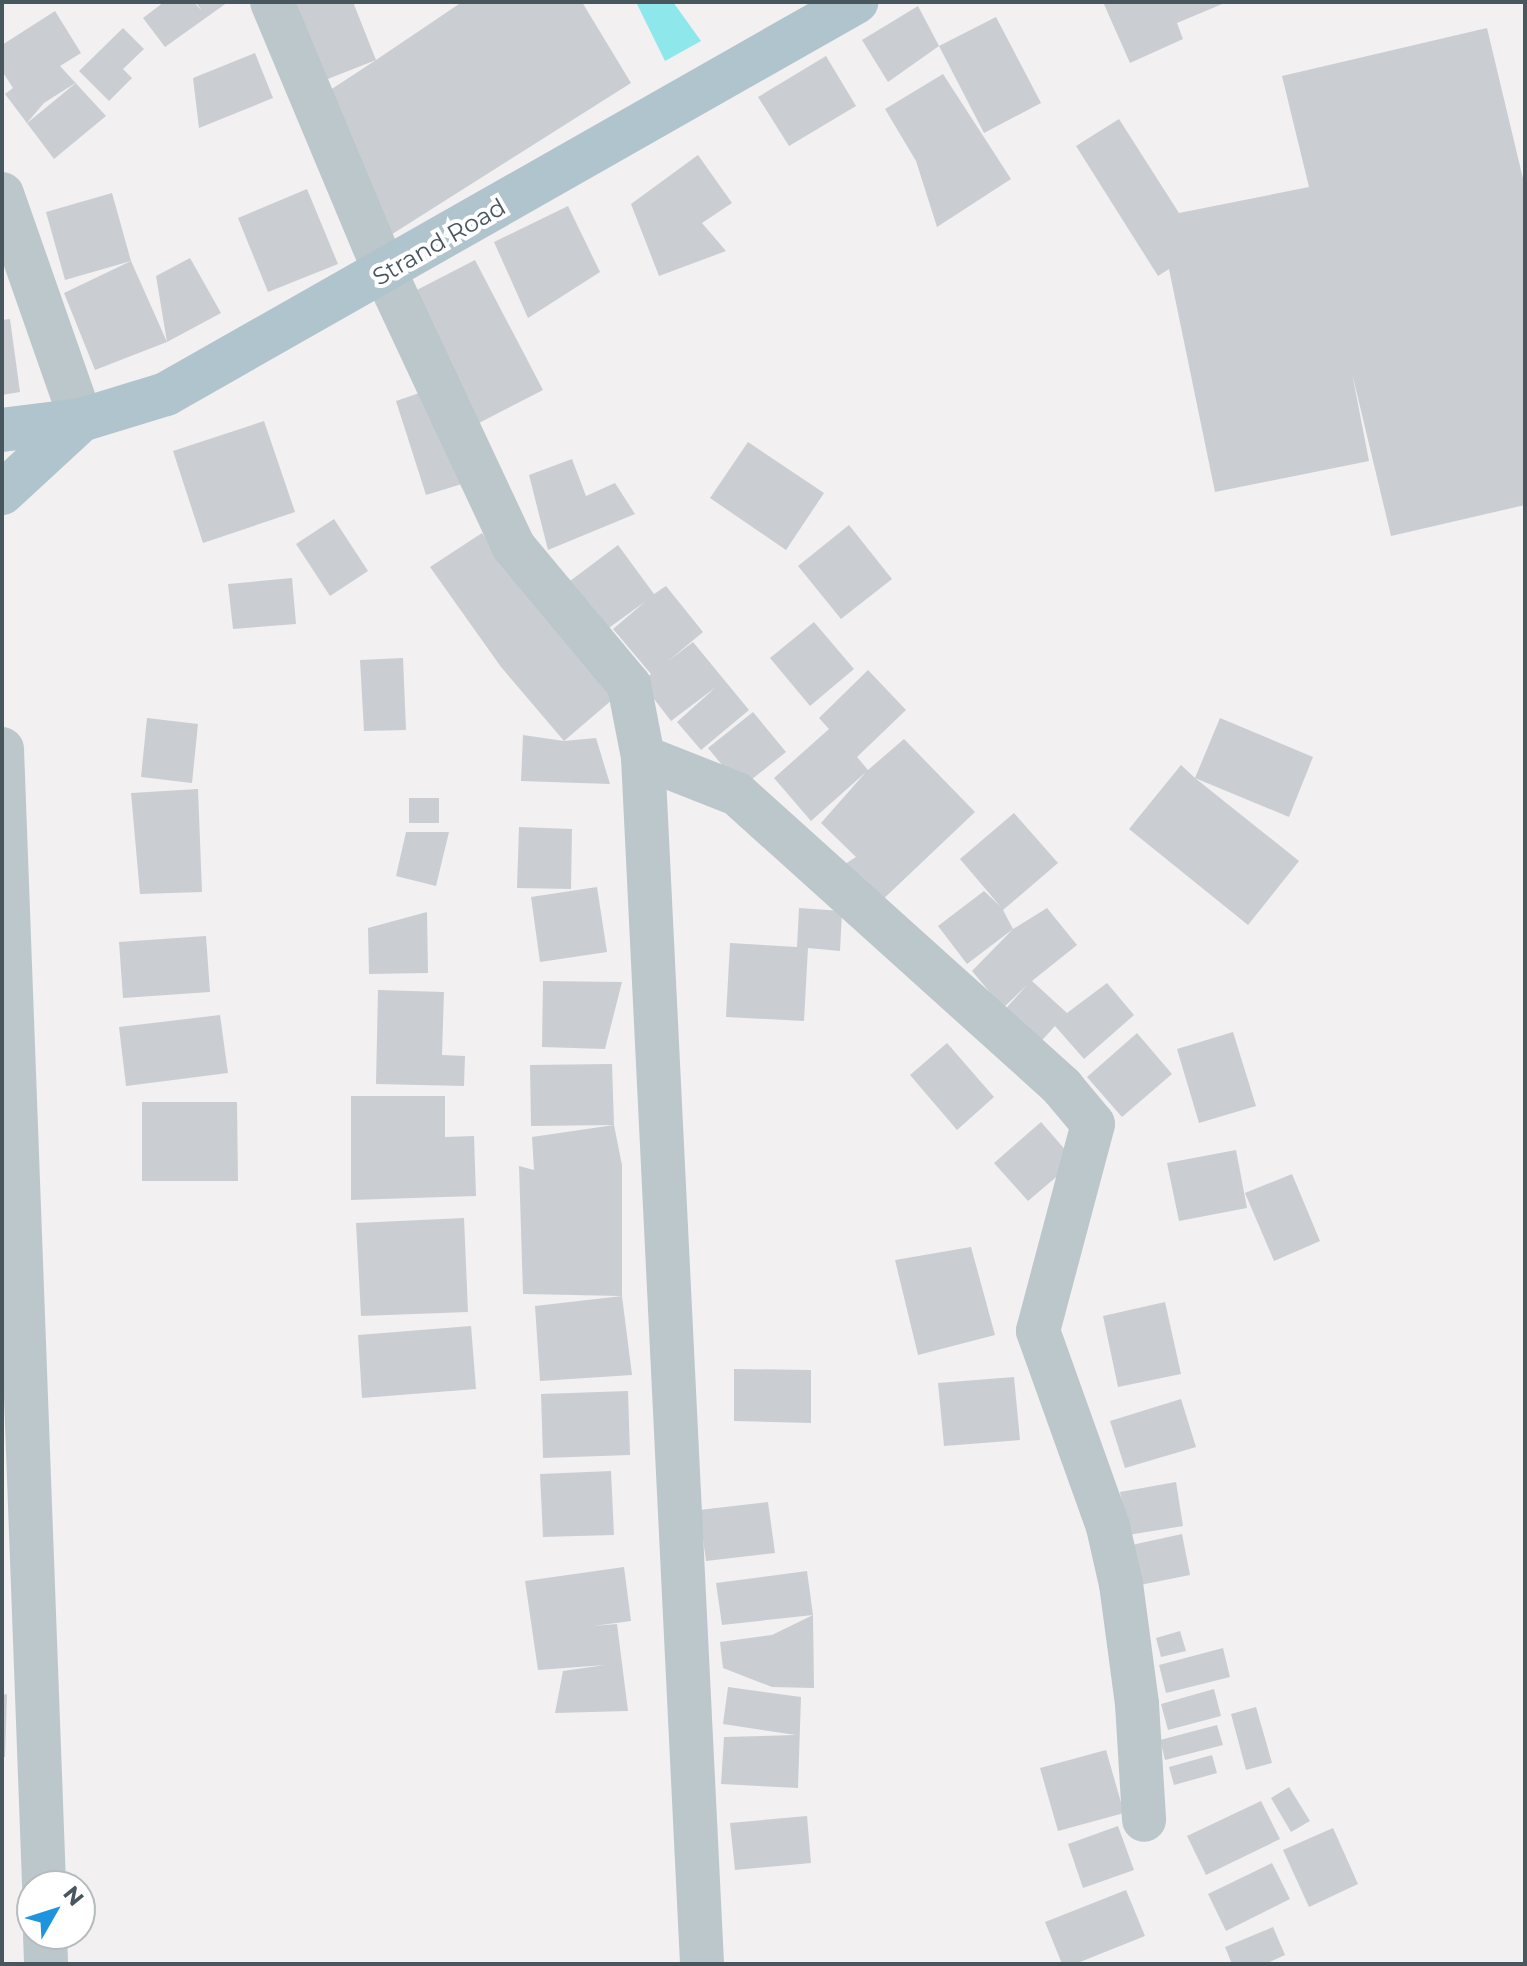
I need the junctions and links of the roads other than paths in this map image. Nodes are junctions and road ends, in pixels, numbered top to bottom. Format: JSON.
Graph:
{"nodes":[{"id":1,"x":272,"y":2,"type":"edge"},
{"id":2,"x":856,"y":2,"type":"edge"},
{"id":3,"x":2,"y":194,"type":"edge"},
{"id":4,"x":385,"y":272,"type":"junction"},
{"id":5,"x":81,"y":420,"type":"junction"},
{"id":6,"x":2,"y":430,"type":"edge"},
{"id":7,"x":2,"y":493,"type":"edge"},
{"id":8,"x":2,"y":749,"type":"edge"},
{"id":9,"x":643,"y":757,"type":"junction"},
{"id":10,"x":1144,"y":1820,"type":"dead end"},
{"id":11,"x":43,"y":1870,"type":"edge"},
{"id":12,"x":702,"y":1964,"type":"edge"}],
"edges":[{"from":1,"to":4,"type":"street"},
{"from":2,"to":4,"type":"main road","name":"Strand Road"},
{"from":3,"to":5,"type":"street"},
{"from":4,"to":5,"type":"main road","name":"Strand Road"},
{"from":4,"to":9,"type":"street"},
{"from":5,"to":6,"type":"main road","name":"Strand Road"},
{"from":5,"to":7,"type":"main road"},
{"from":8,"to":11,"type":"street"},
{"from":9,"to":10,"type":"street"},
{"from":9,"to":12,"type":"street"}]}
